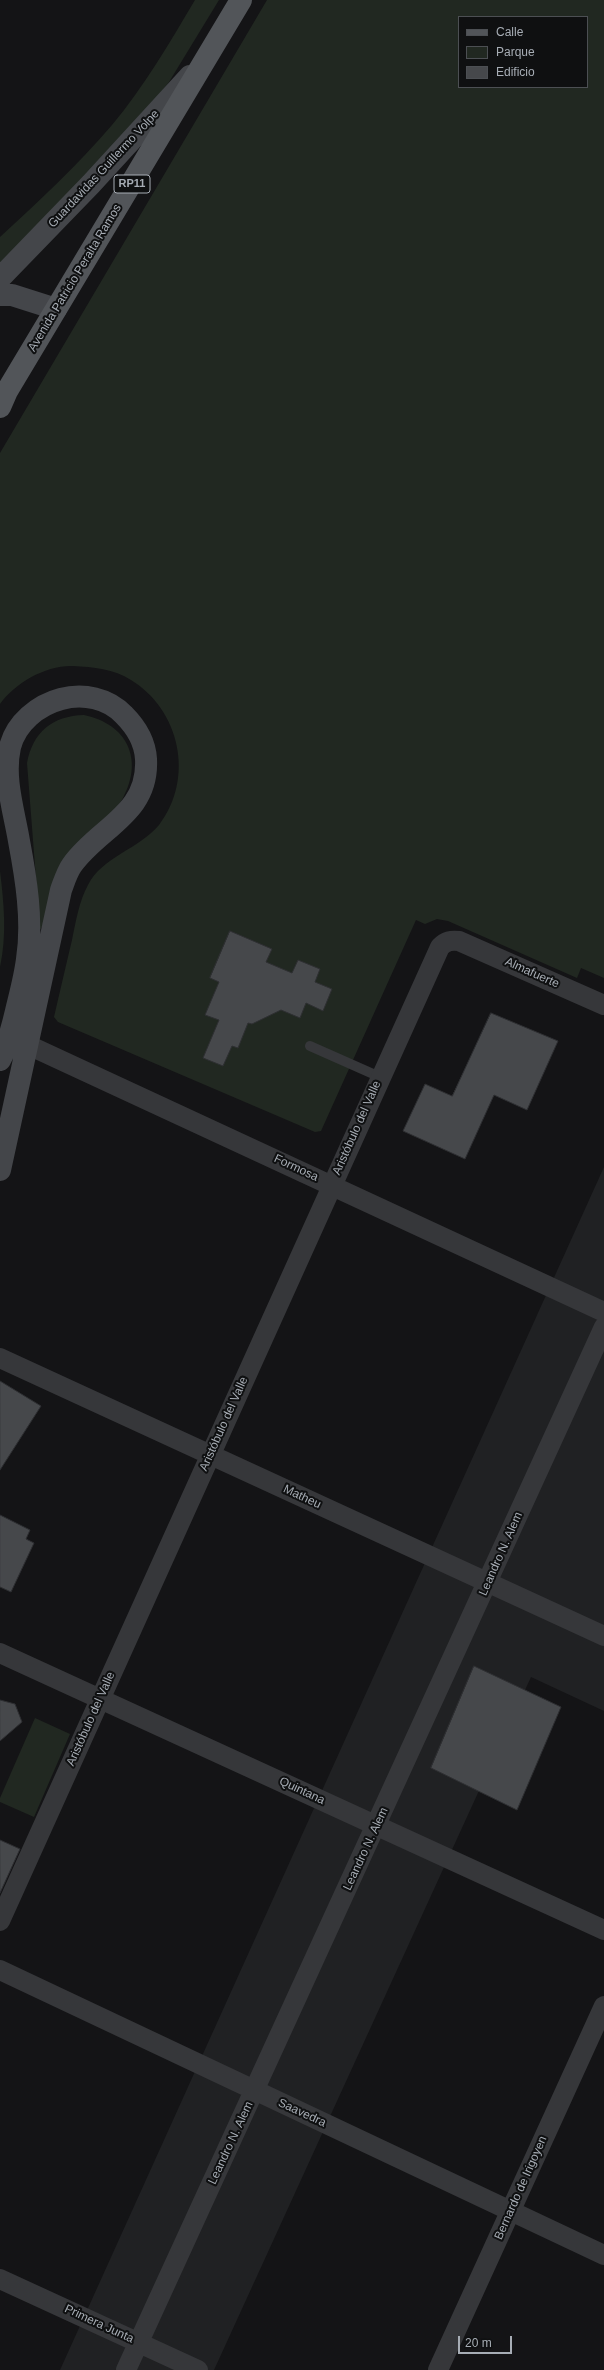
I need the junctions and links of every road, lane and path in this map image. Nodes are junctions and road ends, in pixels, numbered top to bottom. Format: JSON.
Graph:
{"nodes":[{"id":1,"x":241,"y":0,"type":"edge"},
{"id":2,"x":207,"y":58,"type":"junction"},
{"id":3,"x":0,"y":278,"type":"edge"},
{"id":4,"x":0,"y":295,"type":"edge"},
{"id":5,"x":56,"y":309,"type":"junction"},
{"id":6,"x":2,"y":399,"type":"edge"},
{"id":7,"x":459,"y":941,"type":"joint"},
{"id":8,"x":604,"y":1005,"type":"edge"},
{"id":9,"x":18,"y":1040,"type":"junction"},
{"id":10,"x":310,"y":1046,"type":"dead end"},
{"id":11,"x":0,"y":1060,"type":"edge"},
{"id":12,"x":380,"y":1077,"type":"junction"},
{"id":13,"x":0,"y":1170,"type":"edge"},
{"id":14,"x":332,"y":1185,"type":"junction"},
{"id":15,"x":604,"y":1312,"type":"edge"},
{"id":16,"x":604,"y":1327,"type":"edge"},
{"id":17,"x":0,"y":1358,"type":"edge"},
{"id":18,"x":210,"y":1454,"type":"junction"},
{"id":19,"x":488,"y":1583,"type":"junction"},
{"id":20,"x":604,"y":1636,"type":"edge"},
{"id":21,"x":0,"y":1652,"type":"edge"},
{"id":22,"x":100,"y":1698,"type":"junction"},
{"id":23,"x":377,"y":1826,"type":"junction"},
{"id":24,"x":0,"y":1921,"type":"edge"},
{"id":25,"x":604,"y":1930,"type":"edge"},
{"id":26,"x":0,"y":1970,"type":"edge"},
{"id":27,"x":604,"y":2006,"type":"edge"},
{"id":28,"x":255,"y":2091,"type":"junction"},
{"id":29,"x":510,"y":2212,"type":"junction"},
{"id":30,"x":604,"y":2255,"type":"edge"},
{"id":31,"x":0,"y":2279,"type":"edge"},
{"id":32,"x":139,"y":2343,"type":"junction"},
{"id":33,"x":126,"y":2370,"type":"edge"},
{"id":34,"x":198,"y":2370,"type":"edge"},
{"id":35,"x":438,"y":2370,"type":"edge"}],
"edges":[{"from":1,"to":2,"type":"main road","name":"Avenida Patricio Peralta Ramos","number":"RP11"},
{"from":2,"to":3,"type":"main road","name":"Guardavidas Guillermo Volpe"},
{"from":2,"to":5,"type":"main road","name":"Avenida Patricio Peralta Ramos","number":"RP11"},
{"from":4,"to":5,"type":"main road"},
{"from":5,"to":6,"type":"main road","name":"Avenida Patricio Peralta Ramos","number":"RP11"},
{"from":7,"to":8,"type":"street","name":"Almafuerte"},
{"from":7,"to":12,"type":"street","name":"Aristóbulo del Valle"},
{"from":9,"to":9,"type":"main road"},
{"from":9,"to":11,"type":"main road"},
{"from":9,"to":13,"type":"main road"},
{"from":9,"to":14,"type":"street","name":"Formosa"},
{"from":10,"to":12,"type":"lane"},
{"from":12,"to":14,"type":"street","name":"Aristóbulo del Valle"},
{"from":14,"to":15,"type":"street","name":"Formosa"},
{"from":14,"to":18,"type":"street","name":"Aristóbulo del Valle"},
{"from":16,"to":19,"type":"street","name":"Leandro N. Alem"},
{"from":17,"to":18,"type":"street","name":"Matheu"},
{"from":18,"to":19,"type":"street","name":"Matheu"},
{"from":18,"to":22,"type":"street","name":"Aristóbulo del Valle"},
{"from":19,"to":20,"type":"street","name":"Matheu"},
{"from":19,"to":23,"type":"street","name":"Leandro N. Alem"},
{"from":21,"to":22,"type":"street","name":"Quintana"},
{"from":22,"to":23,"type":"street","name":"Quintana"},
{"from":22,"to":24,"type":"street","name":"Aristóbulo del Valle"},
{"from":23,"to":25,"type":"street","name":"Quintana"},
{"from":23,"to":28,"type":"street","name":"Leandro N. Alem"},
{"from":26,"to":28,"type":"street","name":"Saavedra"},
{"from":27,"to":29,"type":"street","name":"Bernardo de Irigoyen"},
{"from":28,"to":29,"type":"street","name":"Saavedra"},
{"from":28,"to":32,"type":"street","name":"Leandro N. Alem"},
{"from":29,"to":30,"type":"street","name":"Saavedra"},
{"from":29,"to":35,"type":"street","name":"Bernardo de Irigoyen"},
{"from":31,"to":32,"type":"street","name":"Primera Junta"},
{"from":32,"to":33,"type":"street","name":"Leandro N. Alem"},
{"from":32,"to":34,"type":"street","name":"Primera Junta"}]}
